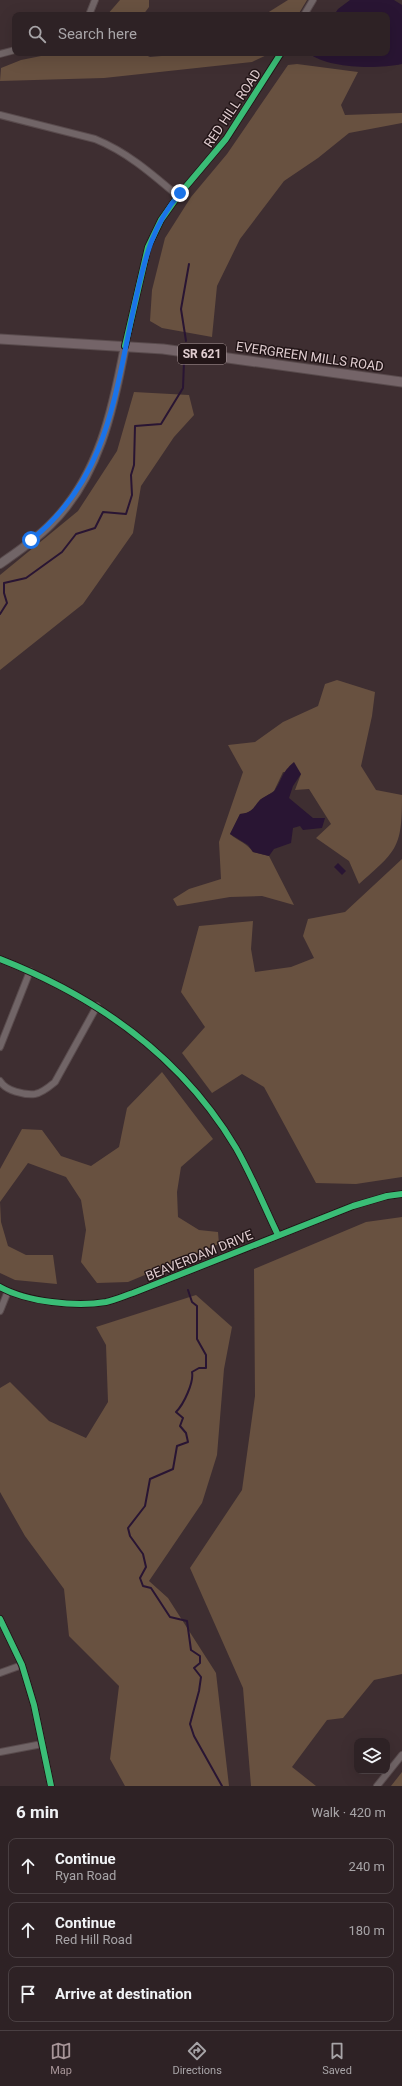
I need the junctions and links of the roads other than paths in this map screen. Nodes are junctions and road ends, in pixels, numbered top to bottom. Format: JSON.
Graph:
{"nodes":[{"id":1,"x":95,"y":0,"type":"edge"},
{"id":2,"x":313,"y":0,"type":"edge"},
{"id":3,"x":90,"y":12,"type":"edge"},
{"id":4,"x":306,"y":12,"type":"edge"},
{"id":5,"x":12,"y":51,"type":"edge"},
{"id":6,"x":0,"y":54,"type":"edge"},
{"id":7,"x":279,"y":56,"type":"edge"},
{"id":8,"x":0,"y":115,"type":"edge"},
{"id":9,"x":178,"y":196,"type":"junction"},
{"id":10,"x":0,"y":339,"type":"edge"},
{"id":11,"x":125,"y":346,"type":"junction"},
{"id":12,"x":402,"y":382,"type":"edge"},
{"id":13,"x":0,"y":564,"type":"edge"},
{"id":14,"x":0,"y":959,"type":"edge"},
{"id":15,"x":30,"y":971,"type":"junction"},
{"id":16,"x":97,"y":1006,"type":"junction"},
{"id":17,"x":0,"y":1047,"type":"edge"},
{"id":18,"x":0,"y":1081,"type":"edge"},
{"id":19,"x":402,"y":1194,"type":"edge"},
{"id":20,"x":278,"y":1236,"type":"junction"},
{"id":21,"x":0,"y":1287,"type":"edge"},
{"id":22,"x":8,"y":1291,"type":"junction"},
{"id":23,"x":0,"y":1311,"type":"edge"},
{"id":24,"x":0,"y":1619,"type":"edge"},
{"id":25,"x":22,"y":1665,"type":"junction"},
{"id":26,"x":0,"y":1673,"type":"edge"},
{"id":27,"x":42,"y":1744,"type":"junction"},
{"id":28,"x":0,"y":1752,"type":"edge"},
{"id":29,"x":402,"y":1755,"type":"edge"},
{"id":30,"x":51,"y":1786,"type":"edge"},
{"id":31,"x":377,"y":1786,"type":"edge"}],
"edges":[{"from":1,"to":3,"type":"street"},
{"from":2,"to":4,"type":"street"},
{"from":5,"to":6,"type":"street"},
{"from":7,"to":9,"type":"street","name":"RED HILL ROAD"},
{"from":8,"to":9,"type":"street"},
{"from":9,"to":11,"type":"street","name":"RED HILL ROAD"},
{"from":10,"to":11,"type":"main road","name":"EVERGREEN MILLS ROAD","number":"SR 621"},
{"from":11,"to":12,"type":"main road","name":"EVERGREEN MILLS ROAD","number":"SR 621"},
{"from":11,"to":13,"type":"main road"},
{"from":14,"to":15,"type":"street"},
{"from":15,"to":16,"type":"street"},
{"from":15,"to":17,"type":"street"},
{"from":16,"to":18,"type":"street"},
{"from":16,"to":20,"type":"street"},
{"from":19,"to":20,"type":"street","name":"BEAVERDAM DRIVE"},
{"from":20,"to":22,"type":"street","name":"BEAVERDAM DRIVE"},
{"from":21,"to":22,"type":"street","name":"BEAVERDAM DRIVE"},
{"from":22,"to":23,"type":"street"},
{"from":24,"to":25,"type":"street"},
{"from":25,"to":26,"type":"street"},
{"from":25,"to":27,"type":"street"},
{"from":27,"to":28,"type":"street"},
{"from":27,"to":30,"type":"street"},
{"from":29,"to":31,"type":"street"}]}
